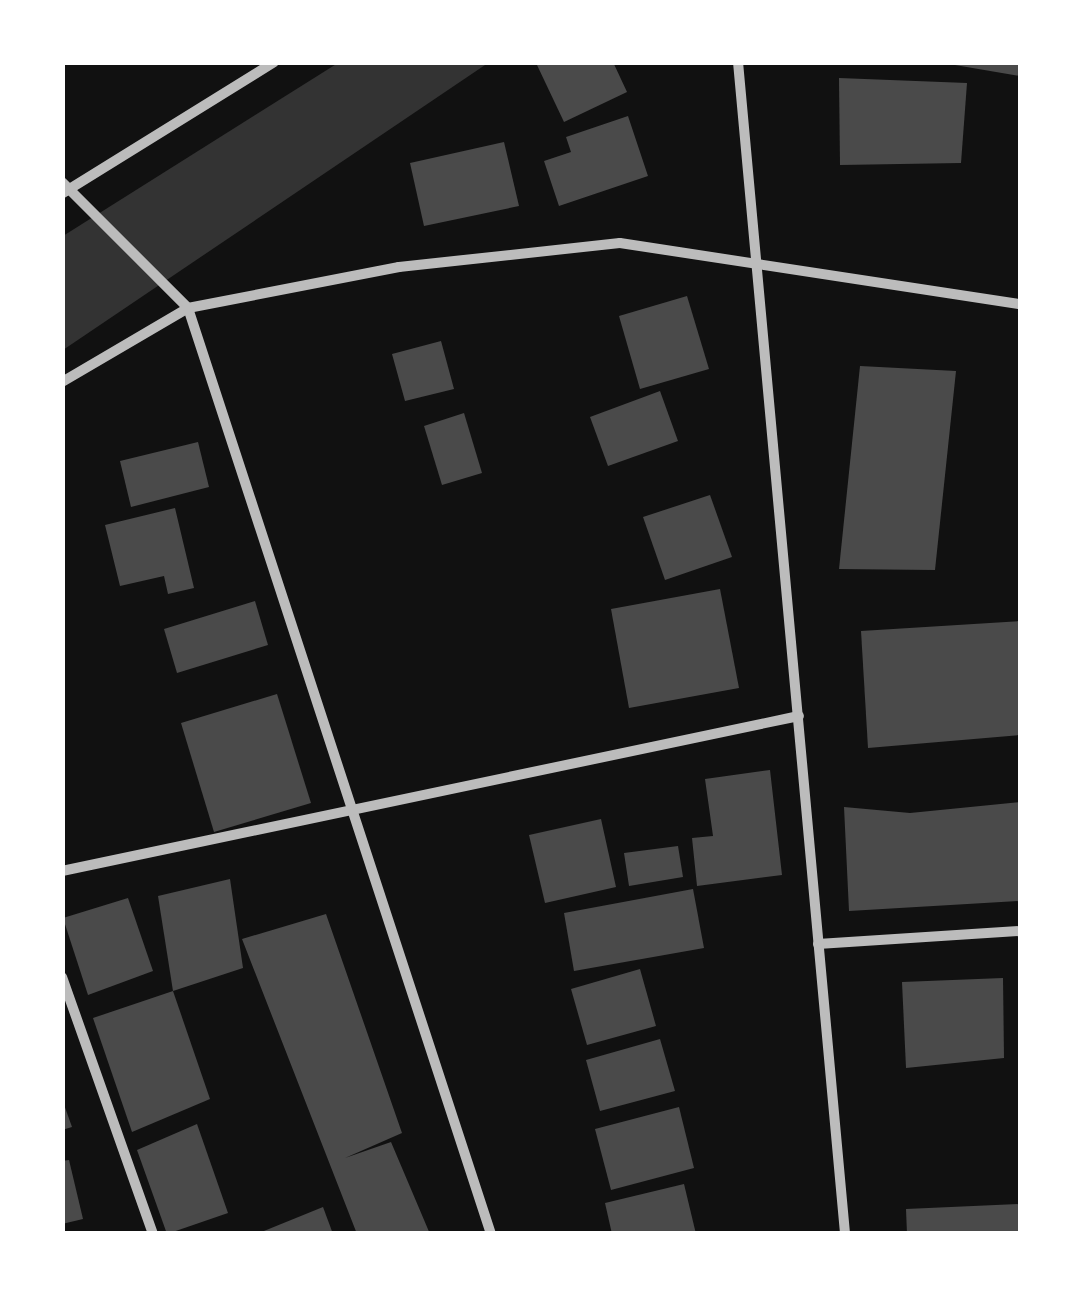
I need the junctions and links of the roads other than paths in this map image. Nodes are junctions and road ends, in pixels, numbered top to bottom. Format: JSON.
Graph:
{"nodes":[{"id":1,"x":274,"y":62,"type":"edge"},
{"id":2,"x":738,"y":62,"type":"edge"},
{"id":3,"x":64,"y":188,"type":"edge"},
{"id":4,"x":761,"y":263,"type":"junction"},
{"id":5,"x":1020,"y":304,"type":"edge"},
{"id":6,"x":188,"y":308,"type":"junction"},
{"id":7,"x":62,"y":382,"type":"edge"},
{"id":8,"x":799,"y":716,"type":"junction"},
{"id":9,"x":348,"y":817,"type":"junction"},
{"id":10,"x":62,"y":870,"type":"edge"},
{"id":11,"x":1020,"y":931,"type":"edge"},
{"id":12,"x":818,"y":944,"type":"junction"},
{"id":13,"x":62,"y":977,"type":"edge"},
{"id":14,"x":153,"y":1234,"type":"edge"},
{"id":15,"x":491,"y":1234,"type":"edge"},
{"id":16,"x":845,"y":1234,"type":"edge"}],
"edges":[{"from":1,"to":3,"type":"street"},
{"from":2,"to":4,"type":"street"},
{"from":3,"to":6,"type":"street"},
{"from":4,"to":5,"type":"street"},
{"from":4,"to":6,"type":"street"},
{"from":4,"to":8,"type":"street"},
{"from":6,"to":7,"type":"street"},
{"from":6,"to":9,"type":"street"},
{"from":8,"to":9,"type":"street"},
{"from":8,"to":12,"type":"street"},
{"from":9,"to":10,"type":"street"},
{"from":9,"to":15,"type":"street"},
{"from":11,"to":12,"type":"street"},
{"from":12,"to":16,"type":"street"},
{"from":13,"to":14,"type":"street"}]}
